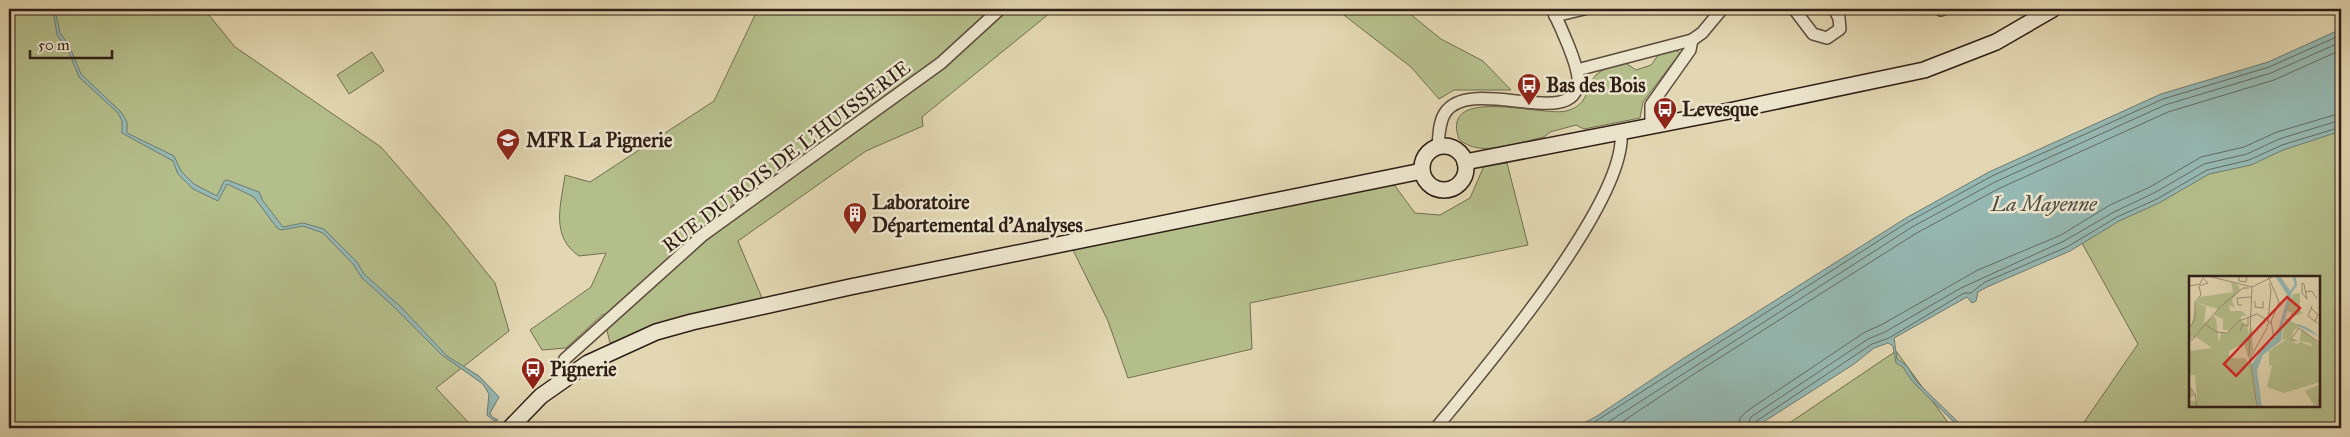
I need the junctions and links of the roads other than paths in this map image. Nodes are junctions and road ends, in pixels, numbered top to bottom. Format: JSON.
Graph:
{"nodes":[{"id":1,"x":1000,"y":9,"type":"edge"},
{"id":2,"x":1584,"y":9,"type":"edge"},
{"id":3,"x":1722,"y":9,"type":"edge"},
{"id":4,"x":1794,"y":9,"type":"edge"},
{"id":5,"x":1834,"y":9,"type":"edge"},
{"id":6,"x":2053,"y":9,"type":"edge"},
{"id":7,"x":1553,"y":12,"type":"edge"},
{"id":8,"x":1692,"y":40,"type":"junction"},
{"id":9,"x":1577,"y":70,"type":"junction"},
{"id":10,"x":1651,"y":126,"type":"junction"},
{"id":11,"x":1621,"y":132,"type":"junction"},
{"id":12,"x":1438,"y":146,"type":"junction"},
{"id":13,"x":1465,"y":162,"type":"junction"},
{"id":14,"x":1422,"y":171,"type":"junction"},
{"id":15,"x":563,"y":379,"type":"junction"},
{"id":16,"x":510,"y":428,"type":"edge"},
{"id":17,"x":1436,"y":428,"type":"edge"}],
"edges":[{"from":1,"to":15,"type":"street","name":"RUE DU BOIS DE L'HUISSERIE"},
{"from":2,"to":7,"type":"street"},
{"from":3,"to":8,"type":"street"},
{"from":4,"to":5,"type":"street"},
{"from":6,"to":10,"type":"main road"},
{"from":7,"to":9,"type":"street"},
{"from":8,"to":9,"type":"street"},
{"from":8,"to":10,"type":"street"},
{"from":9,"to":12,"type":"street"},
{"from":10,"to":11,"type":"main road"},
{"from":11,"to":13,"type":"main road"},
{"from":11,"to":17,"type":"street"},
{"from":12,"to":13,"type":"main road"},
{"from":12,"to":14,"type":"main road"},
{"from":13,"to":14,"type":"main road"},
{"from":14,"to":15,"type":"main road"},
{"from":15,"to":16,"type":"main road"}]}
